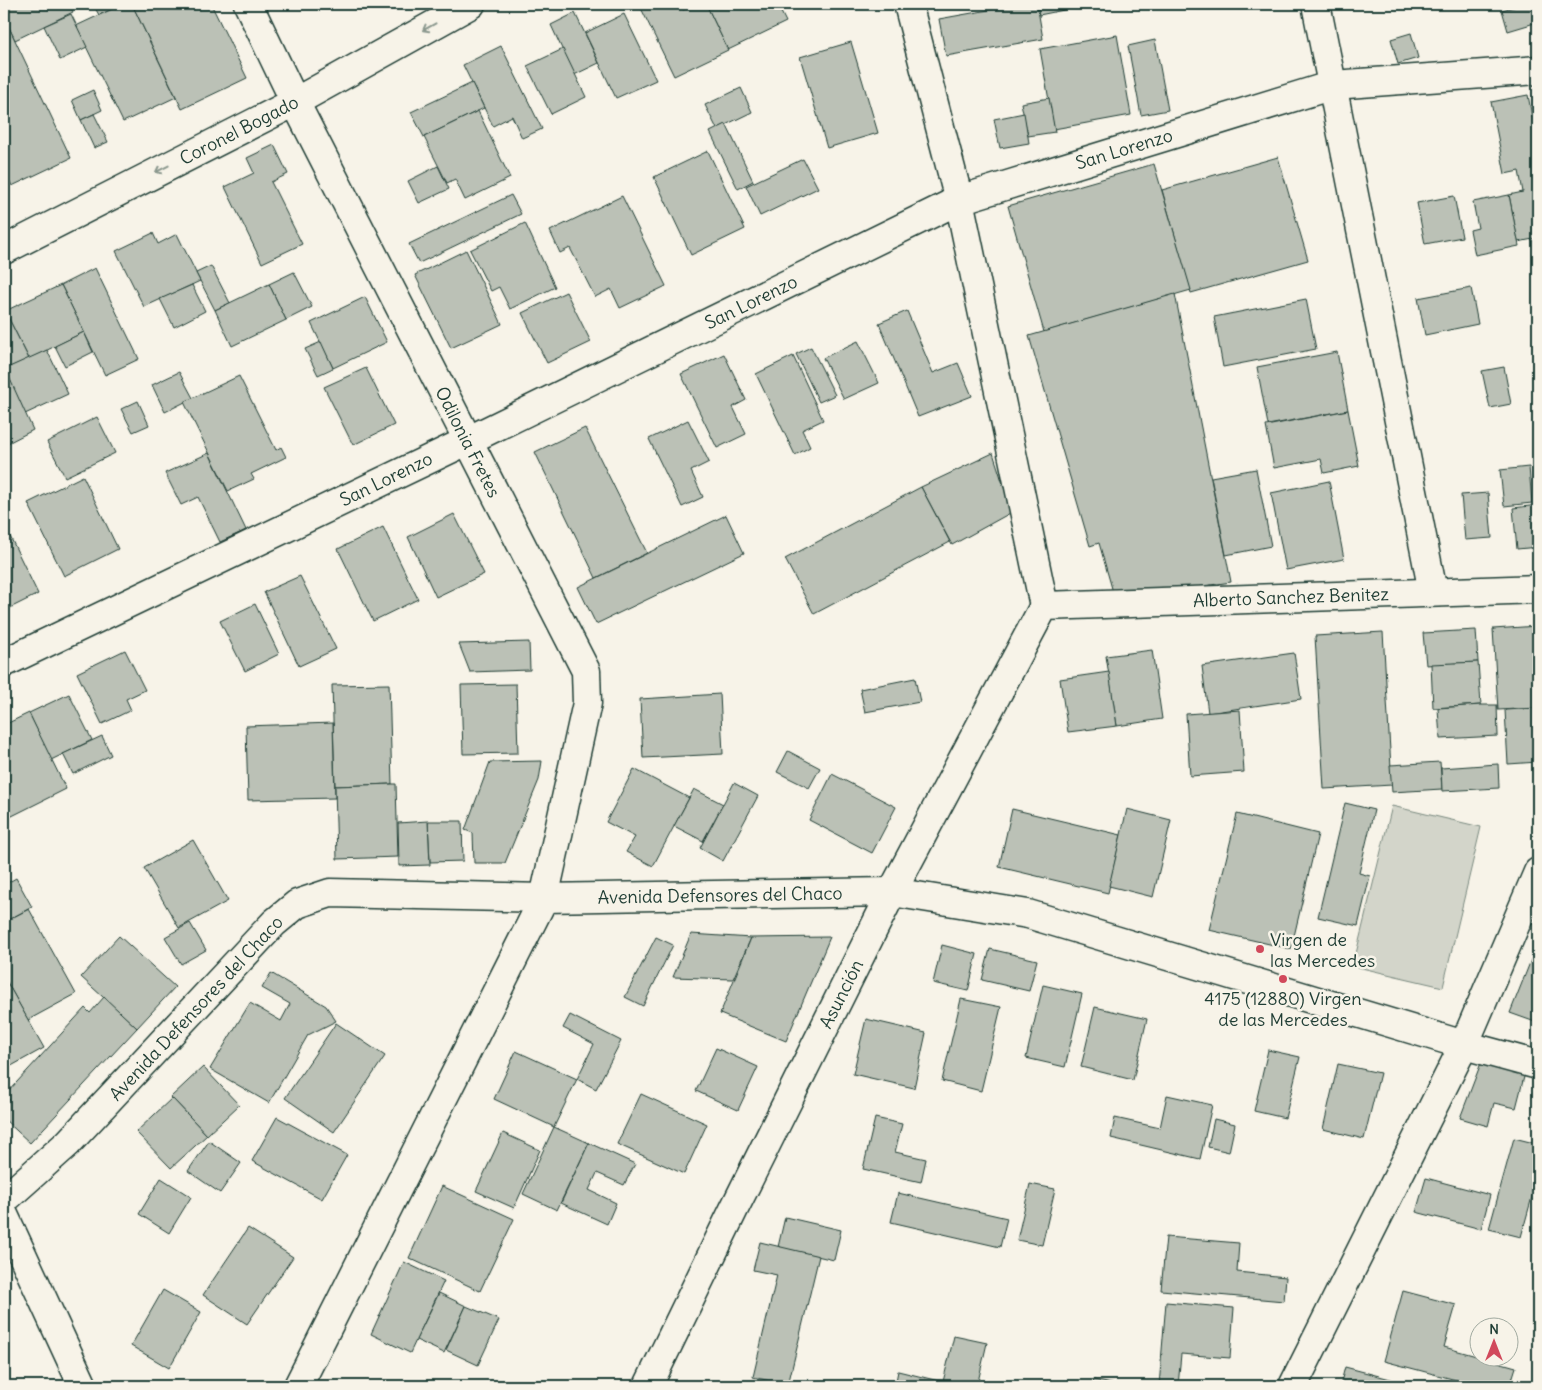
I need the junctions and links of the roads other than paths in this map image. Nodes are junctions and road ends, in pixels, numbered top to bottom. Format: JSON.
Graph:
{"nodes":[{"id":1,"x":248,"y":4,"type":"edge"},
{"id":2,"x":471,"y":4,"type":"edge"},
{"id":3,"x":908,"y":4,"type":"edge"},
{"id":4,"x":1316,"y":4,"type":"edge"},
{"id":5,"x":1538,"y":70,"type":"edge"},
{"id":6,"x":1333,"y":85,"type":"junction"},
{"id":7,"x":295,"y":102,"type":"junction"},
{"id":8,"x":959,"y":200,"type":"junction"},
{"id":9,"x":4,"y":250,"type":"edge"},
{"id":10,"x":467,"y":441,"type":"junction"},
{"id":11,"x":1538,"y":589,"type":"edge"},
{"id":12,"x":1434,"y":592,"type":"junction"},
{"id":13,"x":1044,"y":606,"type":"junction"},
{"id":14,"x":4,"y":663,"type":"edge"},
{"id":15,"x":1538,"y":872,"type":"edge"},
{"id":16,"x":892,"y":892,"type":"junction"},
{"id":17,"x":544,"y":898,"type":"junction"},
{"id":18,"x":1464,"y":1045,"type":"junction"},
{"id":19,"x":1538,"y":1065,"type":"edge"},
{"id":20,"x":4,"y":1200,"type":"edge"},
{"id":21,"x":4,"y":1215,"type":"edge"},
{"id":22,"x":83,"y":1386,"type":"edge"},
{"id":23,"x":298,"y":1386,"type":"edge"},
{"id":24,"x":648,"y":1386,"type":"edge"},
{"id":25,"x":1293,"y":1386,"type":"edge"}],
"edges":[{"from":1,"to":7,"type":"street","name":"Odilonia Fretes"},
{"from":2,"to":7,"type":"street","name":"Coronel Bogado","one_way":true},
{"from":3,"to":8,"type":"street"},
{"from":4,"to":6,"type":"street"},
{"from":5,"to":6,"type":"street","name":"San Lorenzo"},
{"from":6,"to":8,"type":"street","name":"San Lorenzo"},
{"from":6,"to":12,"type":"street"},
{"from":7,"to":9,"type":"street","name":"Coronel Bogado","one_way":true},
{"from":7,"to":10,"type":"street","name":"Odilonia Fretes"},
{"from":8,"to":10,"type":"street","name":"San Lorenzo"},
{"from":8,"to":13,"type":"street"},
{"from":10,"to":14,"type":"street","name":"San Lorenzo"},
{"from":10,"to":17,"type":"street","name":"Odilonia Fretes"},
{"from":11,"to":12,"type":"street","name":"Alberto Sanchez Benitez"},
{"from":12,"to":13,"type":"street","name":"Alberto Sanchez Benitez"},
{"from":13,"to":16,"type":"street","name":"Asunción"},
{"from":15,"to":18,"type":"street"},
{"from":16,"to":17,"type":"street","name":"Avenida Defensores del Chaco"},
{"from":16,"to":18,"type":"street","name":"Avenida Defensores del Chaco"},
{"from":16,"to":24,"type":"street","name":"Asunción"},
{"from":17,"to":20,"type":"street","name":"Avenida Defensores del Chaco"},
{"from":17,"to":23,"type":"street","name":"Odilonia Fretes"},
{"from":18,"to":19,"type":"street","name":"Avenida Defensores del Chaco"},
{"from":18,"to":25,"type":"street"},
{"from":21,"to":22,"type":"street"}]}
